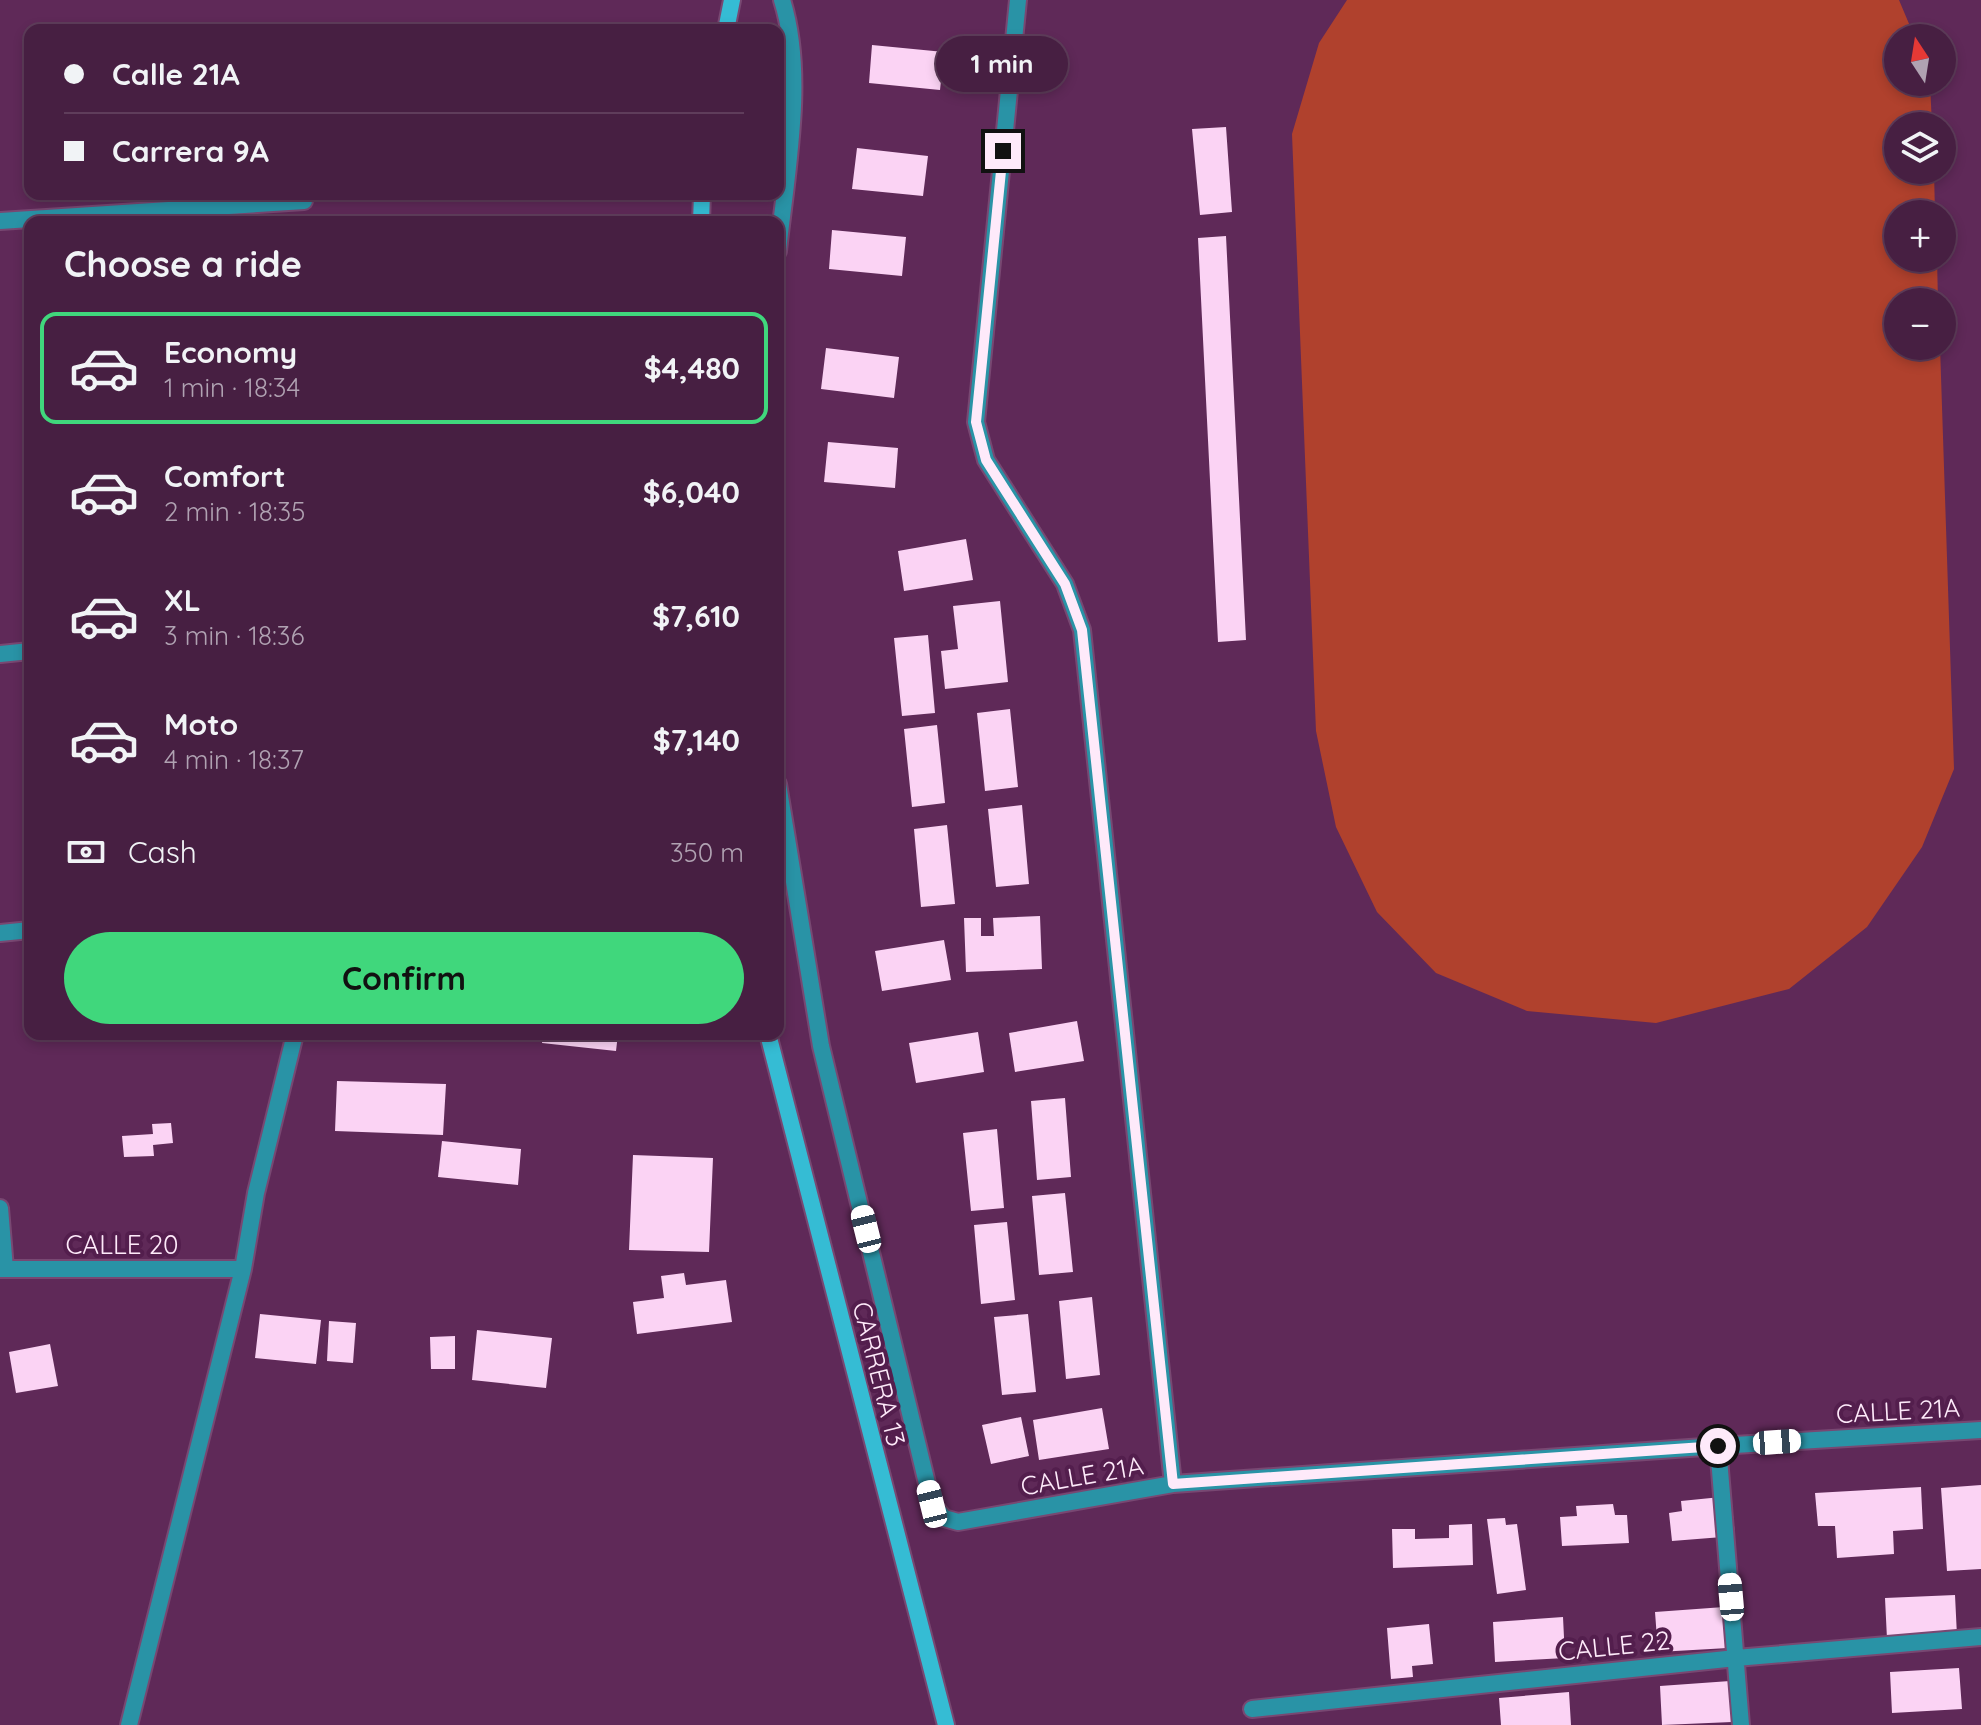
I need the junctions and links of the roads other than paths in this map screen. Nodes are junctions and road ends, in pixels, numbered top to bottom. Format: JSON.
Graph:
{"nodes":[{"id":1,"x":732,"y":0,"type":"edge"},
{"id":2,"x":782,"y":0,"type":"edge"},
{"id":3,"x":1018,"y":0,"type":"edge"},
{"id":4,"x":727,"y":24,"type":"edge"},
{"id":5,"x":784,"y":193,"type":"edge"},
{"id":6,"x":304,"y":201,"type":"dead end"},
{"id":7,"x":76,"y":216,"type":"edge"},
{"id":8,"x":24,"y":219,"type":"edge"},
{"id":9,"x":0,"y":221,"type":"edge"},
{"id":10,"x":24,"y":652,"type":"edge"},
{"id":11,"x":0,"y":654,"type":"edge"},
{"id":12,"x":784,"y":821,"type":"edge"},
{"id":13,"x":24,"y":931,"type":"edge"},
{"id":14,"x":0,"y":933,"type":"edge"},
{"id":15,"x":294,"y":1040,"type":"edge"},
{"id":16,"x":770,"y":1040,"type":"edge"},
{"id":17,"x":0,"y":1208,"type":"edge"},
{"id":18,"x":2,"y":1269,"type":"edge"},
{"id":19,"x":243,"y":1269,"type":"junction"},
{"id":20,"x":1981,"y":1430,"type":"edge"},
{"id":21,"x":1718,"y":1446,"type":"junction"},
{"id":22,"x":1173,"y":1484,"type":"junction"},
{"id":23,"x":1981,"y":1637,"type":"edge"},
{"id":24,"x":1736,"y":1658,"type":"junction"},
{"id":25,"x":1252,"y":1709,"type":"dead end"},
{"id":26,"x":129,"y":1725,"type":"edge"},
{"id":27,"x":946,"y":1725,"type":"edge"},
{"id":28,"x":1741,"y":1725,"type":"edge"}],
"edges":[{"from":1,"to":4,"type":"street"},
{"from":2,"to":5,"type":"street"},
{"from":3,"to":22,"type":"street"},
{"from":6,"to":7,"type":"street"},
{"from":8,"to":9,"type":"street"},
{"from":10,"to":11,"type":"street"},
{"from":12,"to":22,"type":"street","name":"CALLE 21A"},
{"from":13,"to":14,"type":"street"},
{"from":15,"to":19,"type":"street"},
{"from":16,"to":27,"type":"street","name":"CARRERA 13"},
{"from":17,"to":18,"type":"street"},
{"from":18,"to":19,"type":"street","name":"CALLE 20"},
{"from":19,"to":26,"type":"street"},
{"from":20,"to":21,"type":"street","name":"CALLE 21A"},
{"from":21,"to":22,"type":"street","name":"CALLE 21A"},
{"from":21,"to":24,"type":"street"},
{"from":23,"to":24,"type":"street","name":"CALLE 22"},
{"from":24,"to":25,"type":"street","name":"CALLE 22"},
{"from":24,"to":28,"type":"street"}]}
